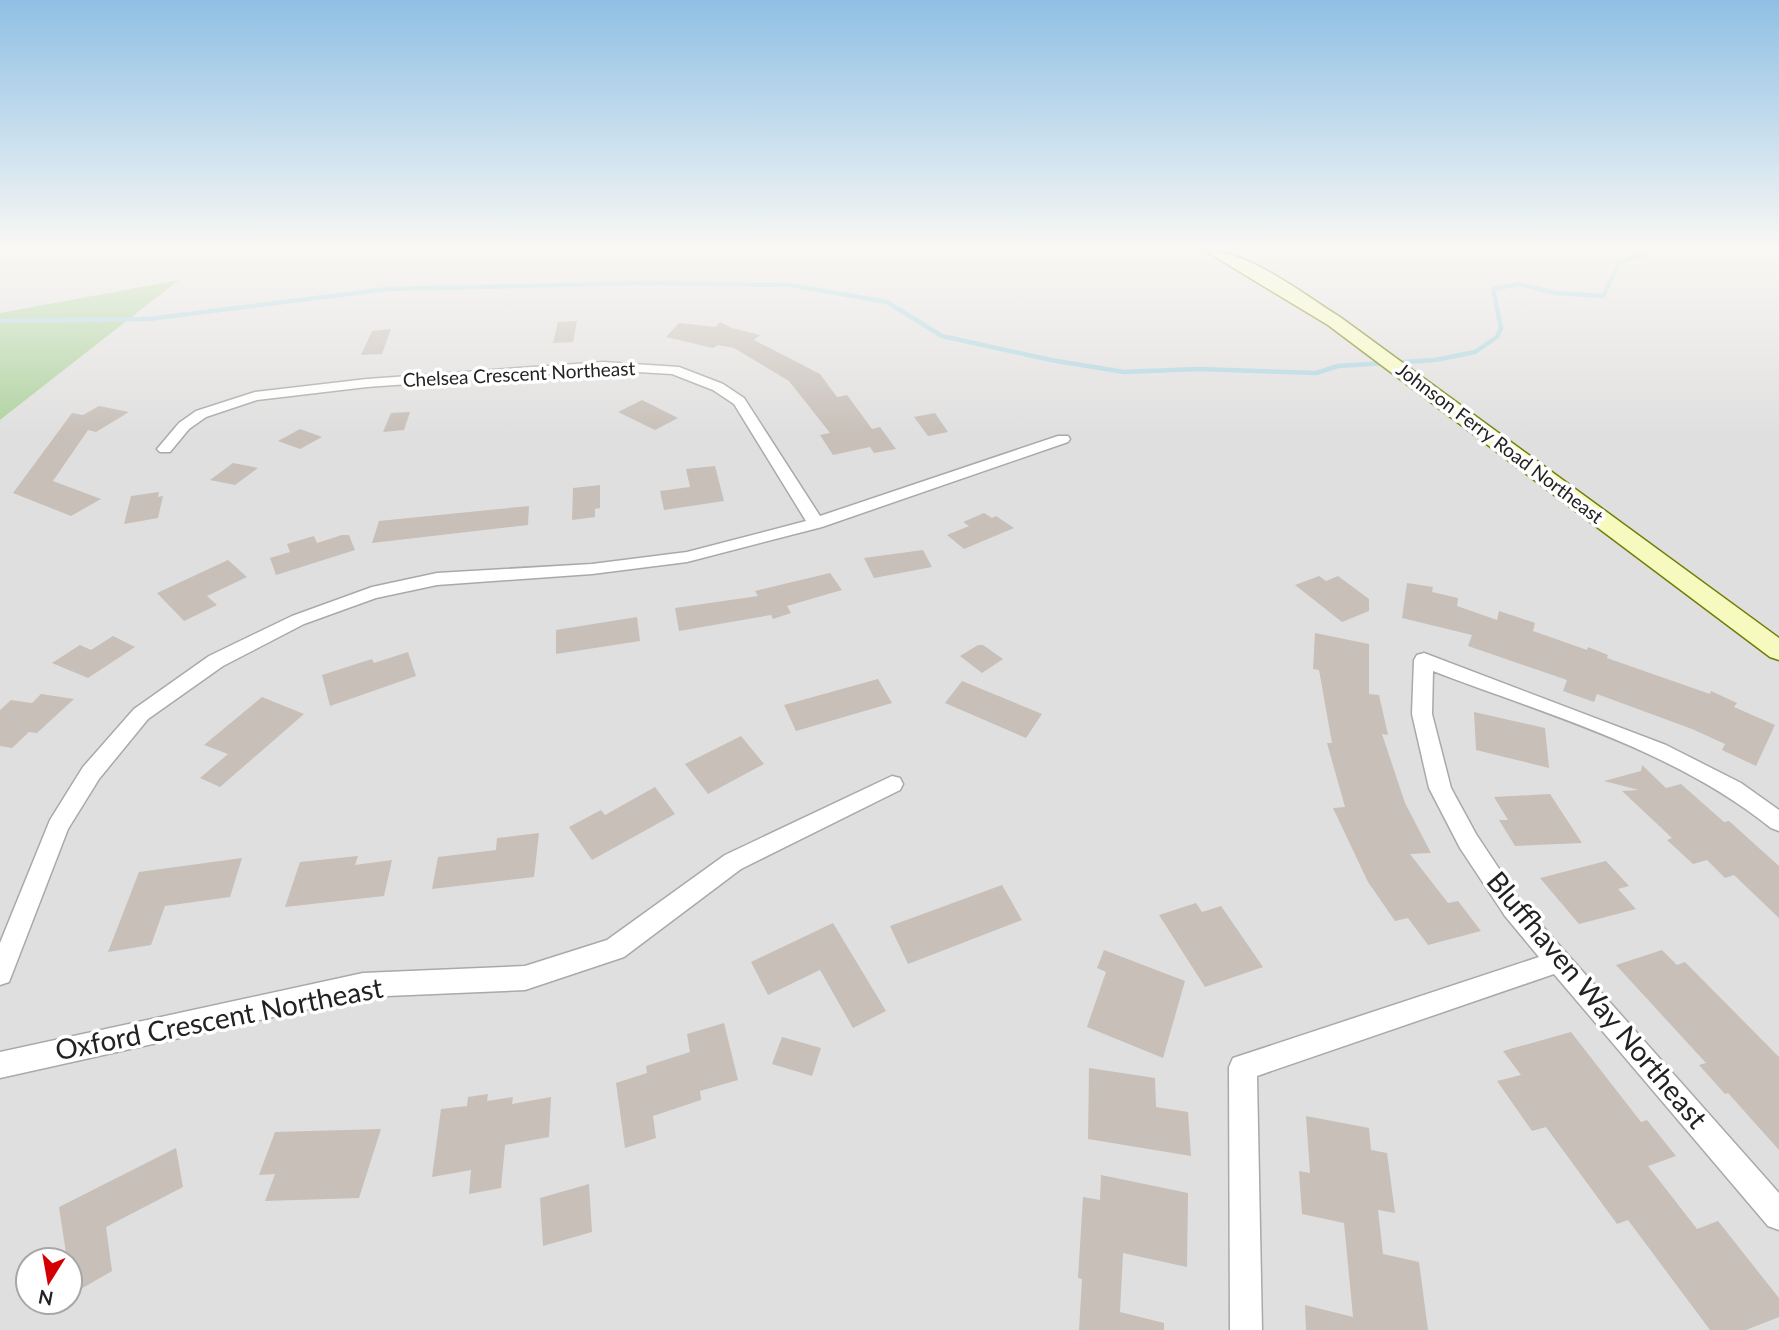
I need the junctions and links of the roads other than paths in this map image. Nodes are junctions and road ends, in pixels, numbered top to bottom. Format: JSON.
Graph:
{"nodes":[{"id":1,"x":1320,"y":312,"type":"edge"},
{"id":2,"x":1063,"y":439,"type":"dead end"},
{"id":3,"x":165,"y":449,"type":"dead end"},
{"id":4,"x":816,"y":523,"type":"junction"},
{"id":5,"x":1779,"y":650,"type":"edge"},
{"id":6,"x":892,"y":783,"type":"dead end"},
{"id":7,"x":1779,"y":822,"type":"edge"},
{"id":8,"x":1560,"y":961,"type":"junction"},
{"id":9,"x":0,"y":974,"type":"edge"},
{"id":10,"x":0,"y":1065,"type":"edge"},
{"id":11,"x":1779,"y":1215,"type":"edge"},
{"id":12,"x":1246,"y":1330,"type":"edge"}],
"edges":[{"from":1,"to":5,"type":"main road","name":"Johnson Ferry Road Northeast"},
{"from":2,"to":4,"type":"street"},
{"from":3,"to":4,"type":"street","name":"Chelsea Crescent Northeast"},
{"from":4,"to":9,"type":"street"},
{"from":6,"to":10,"type":"street","name":"Oxford Crescent Northeast"},
{"from":7,"to":8,"type":"street","name":"Bluffhaven Way Northeast"},
{"from":8,"to":11,"type":"street","name":"Bluffhaven Way Northeast"},
{"from":8,"to":12,"type":"street"}]}
